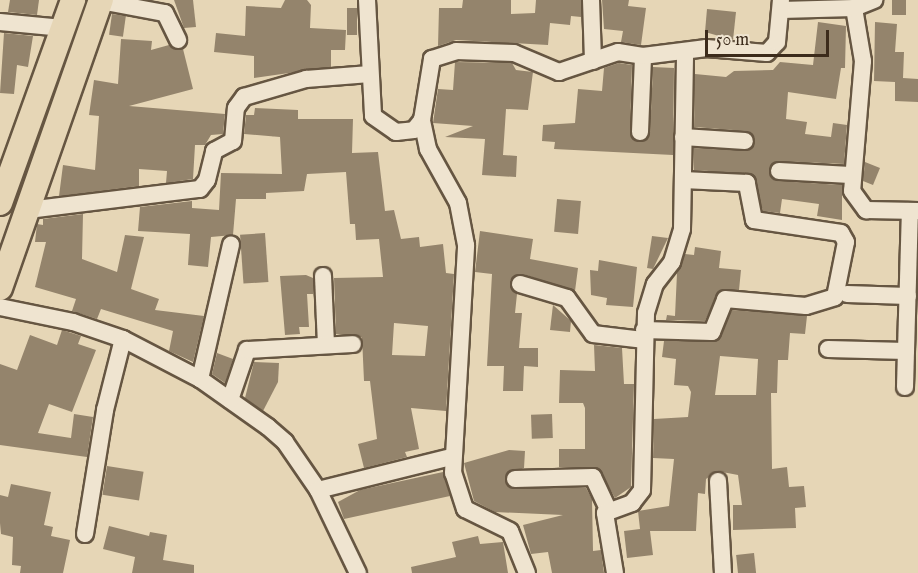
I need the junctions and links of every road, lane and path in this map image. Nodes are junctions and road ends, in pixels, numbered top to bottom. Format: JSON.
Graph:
{"nodes":[{"id":1,"x":73,"y":0,"type":"edge"},
{"id":2,"x":100,"y":0,"type":"edge"},
{"id":3,"x":367,"y":0,"type":"edge"},
{"id":4,"x":591,"y":0,"type":"edge"},
{"id":5,"x":874,"y":0,"type":"edge"},
{"id":6,"x":781,"y":5,"type":"edge"},
{"id":7,"x":854,"y":8,"type":"junction"},
{"id":8,"x":0,"y":22,"type":"edge"},
{"id":9,"x":63,"y":28,"type":"junction"},
{"id":10,"x":178,"y":40,"type":"dead end"},
{"id":11,"x":685,"y":54,"type":"junction"},
{"id":12,"x":643,"y":56,"type":"junction"},
{"id":13,"x":593,"y":61,"type":"junction"},
{"id":14,"x":370,"y":74,"type":"junction"},
{"id":15,"x":422,"y":120,"type":"junction"},
{"id":16,"x":640,"y":132,"type":"dead end"},
{"id":17,"x":683,"y":137,"type":"junction"},
{"id":18,"x":745,"y":141,"type":"dead end"},
{"id":19,"x":779,"y":171,"type":"dead end"},
{"id":20,"x":5,"y":175,"type":"edge"},
{"id":21,"x":850,"y":175,"type":"junction"},
{"id":22,"x":683,"y":180,"type":"junction"},
{"id":23,"x":38,"y":181,"type":"junction"},
{"id":24,"x":0,"y":203,"type":"edge"},
{"id":25,"x":28,"y":210,"type":"junction"},
{"id":26,"x":914,"y":211,"type":"edge"},
{"id":27,"x":231,"y":245,"type":"dead end"},
{"id":28,"x":323,"y":276,"type":"dead end"},
{"id":29,"x":520,"y":284,"type":"dead end"},
{"id":30,"x":0,"y":288,"type":"edge"},
{"id":31,"x":847,"y":294,"type":"dead end"},
{"id":32,"x":908,"y":296,"type":"junction"},
{"id":33,"x":0,"y":307,"type":"edge"},
{"id":34,"x":643,"y":335,"type":"junction"},
{"id":35,"x":123,"y":339,"type":"junction"},
{"id":36,"x":353,"y":344,"type":"dead end"},
{"id":37,"x":326,"y":345,"type":"junction"},
{"id":38,"x":828,"y":348,"type":"dead end"},
{"id":39,"x":906,"y":351,"type":"junction"},
{"id":40,"x":200,"y":379,"type":"junction"},
{"id":41,"x":905,"y":387,"type":"dead end"},
{"id":42,"x":230,"y":400,"type":"junction"},
{"id":43,"x":451,"y":458,"type":"junction"},
{"id":44,"x":515,"y":479,"type":"dead end"},
{"id":45,"x":718,"y":481,"type":"dead end"},
{"id":46,"x":318,"y":490,"type":"junction"},
{"id":47,"x":608,"y":509,"type":"junction"},
{"id":48,"x":85,"y":534,"type":"dead end"},
{"id":49,"x":358,"y":573,"type":"edge"},
{"id":50,"x":526,"y":573,"type":"edge"},
{"id":51,"x":615,"y":573,"type":"edge"},
{"id":52,"x":723,"y":573,"type":"edge"}],
"edges":[{"from":1,"to":9,"type":"highway"},
{"from":2,"to":10,"type":"street"},
{"from":2,"to":23,"type":"highway"},
{"from":3,"to":14,"type":"street"},
{"from":4,"to":13,"type":"street"},
{"from":5,"to":7,"type":"street"},
{"from":6,"to":7,"type":"street"},
{"from":6,"to":11,"type":"street"},
{"from":7,"to":21,"type":"street"},
{"from":8,"to":9,"type":"street"},
{"from":9,"to":20,"type":"highway"},
{"from":11,"to":12,"type":"street"},
{"from":11,"to":17,"type":"street"},
{"from":12,"to":13,"type":"street"},
{"from":12,"to":16,"type":"street"},
{"from":13,"to":15,"type":"street"},
{"from":14,"to":15,"type":"street"},
{"from":14,"to":25,"type":"street"},
{"from":15,"to":43,"type":"street"},
{"from":17,"to":18,"type":"street"},
{"from":17,"to":22,"type":"street"},
{"from":19,"to":21,"type":"street"},
{"from":20,"to":23,"type":"street"},
{"from":20,"to":24,"type":"highway"},
{"from":21,"to":26,"type":"street"},
{"from":22,"to":34,"type":"street"},
{"from":22,"to":34,"type":"street"},
{"from":23,"to":25,"type":"highway"},
{"from":25,"to":30,"type":"highway"},
{"from":26,"to":32,"type":"street"},
{"from":27,"to":40,"type":"street"},
{"from":28,"to":37,"type":"street"},
{"from":29,"to":34,"type":"street"},
{"from":31,"to":32,"type":"street"},
{"from":32,"to":39,"type":"street"},
{"from":33,"to":35,"type":"street"},
{"from":34,"to":47,"type":"street"},
{"from":35,"to":40,"type":"street"},
{"from":35,"to":48,"type":"street"},
{"from":36,"to":37,"type":"street"},
{"from":37,"to":42,"type":"street"},
{"from":38,"to":39,"type":"street"},
{"from":39,"to":41,"type":"street"},
{"from":40,"to":42,"type":"street"},
{"from":42,"to":46,"type":"street"},
{"from":43,"to":46,"type":"street"},
{"from":43,"to":50,"type":"street"},
{"from":44,"to":47,"type":"street"},
{"from":45,"to":52,"type":"street"},
{"from":46,"to":49,"type":"street"},
{"from":47,"to":51,"type":"street"}]}
